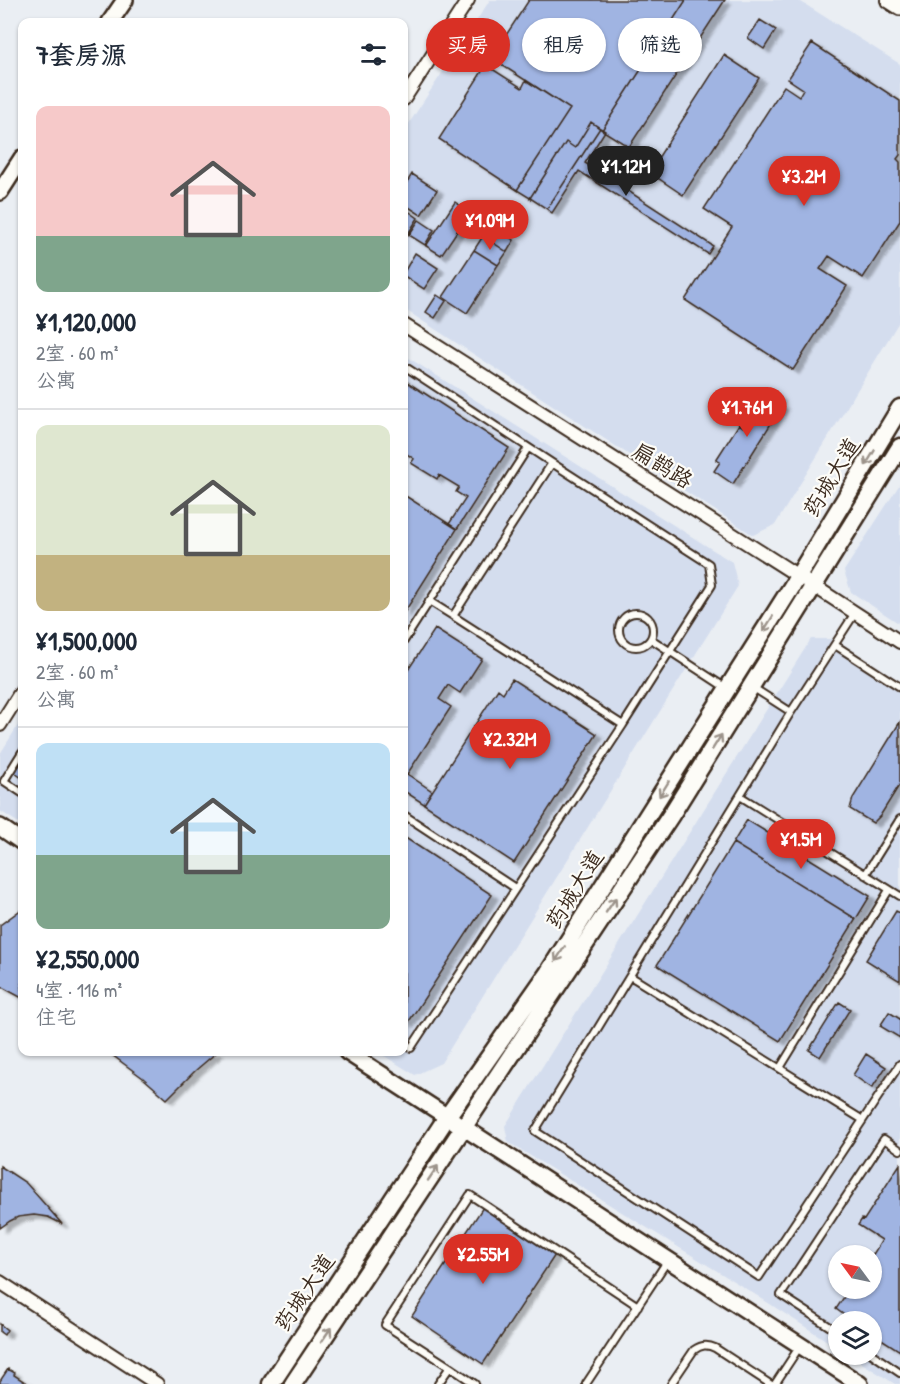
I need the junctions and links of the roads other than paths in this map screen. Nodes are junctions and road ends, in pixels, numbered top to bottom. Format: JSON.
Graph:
{"nodes":[{"id":1,"x":124,"y":0,"type":"edge"},
{"id":2,"x":468,"y":0,"type":"edge"},
{"id":3,"x":889,"y":0,"type":"edge"},
{"id":4,"x":900,"y":8,"type":"edge"},
{"id":5,"x":113,"y":18,"type":"edge"},
{"id":6,"x":408,"y":93,"type":"edge"},
{"id":7,"x":18,"y":164,"type":"edge"},
{"id":8,"x":0,"y":192,"type":"edge"},
{"id":9,"x":408,"y":328,"type":"edge"},
{"id":10,"x":408,"y":369,"type":"edge"},
{"id":11,"x":900,"y":408,"type":"edge"},
{"id":12,"x":900,"y":447,"type":"edge"},
{"id":13,"x":528,"y":448,"type":"junction"},
{"id":14,"x":552,"y":463,"type":"junction"},
{"id":15,"x":798,"y":576,"type":"junction"},
{"id":16,"x":814,"y":586,"type":"junction"},
{"id":17,"x":429,"y":601,"type":"junction"},
{"id":18,"x":855,"y":613,"type":"junction"},
{"id":19,"x":453,"y":616,"type":"junction"},
{"id":20,"x":408,"y":635,"type":"edge"},
{"id":21,"x":651,"y":639,"type":"junction"},
{"id":22,"x":900,"y":642,"type":"edge"},
{"id":23,"x":835,"y":645,"type":"junction"},
{"id":24,"x":669,"y":651,"type":"junction"},
{"id":25,"x":751,"y":686,"type":"junction"},
{"id":26,"x":900,"y":687,"type":"edge"},
{"id":27,"x":727,"y":688,"type":"junction"},
{"id":28,"x":18,"y":696,"type":"edge"},
{"id":29,"x":791,"y":712,"type":"junction"},
{"id":30,"x":0,"y":725,"type":"edge"},
{"id":31,"x":623,"y":725,"type":"junction"},
{"id":32,"x":18,"y":758,"type":"edge"},
{"id":33,"x":18,"y":790,"type":"edge"},
{"id":34,"x":740,"y":796,"type":"junction"},
{"id":35,"x":408,"y":818,"type":"edge"},
{"id":36,"x":900,"y":819,"type":"edge"},
{"id":37,"x":0,"y":827,"type":"edge"},
{"id":38,"x":18,"y":839,"type":"edge"},
{"id":39,"x":866,"y":874,"type":"junction"},
{"id":40,"x":516,"y":888,"type":"junction"},
{"id":41,"x":890,"y":890,"type":"junction"},
{"id":42,"x":900,"y":896,"type":"edge"},
{"id":43,"x":630,"y":976,"type":"junction"},
{"id":44,"x":408,"y":1046,"type":"edge"},
{"id":45,"x":353,"y":1056,"type":"edge"},
{"id":46,"x":900,"y":1064,"type":"edge"},
{"id":47,"x":780,"y":1068,"type":"junction"},
{"id":48,"x":447,"y":1117,"type":"junction"},
{"id":49,"x":863,"y":1120,"type":"junction"},
{"id":50,"x":464,"y":1127,"type":"junction"},
{"id":51,"x":900,"y":1150,"type":"edge"},
{"id":52,"x":668,"y":1260,"type":"junction"},
{"id":53,"x":0,"y":1282,"type":"edge"},
{"id":54,"x":638,"y":1306,"type":"junction"},
{"id":55,"x":828,"y":1326,"type":"edge"},
{"id":56,"x":801,"y":1346,"type":"junction"},
{"id":57,"x":882,"y":1361,"type":"edge"},
{"id":58,"x":450,"y":1367,"type":"junction"},
{"id":59,"x":900,"y":1373,"type":"edge"},
{"id":60,"x":157,"y":1384,"type":"edge"},
{"id":61,"x":271,"y":1384,"type":"edge"},
{"id":62,"x":293,"y":1384,"type":"edge"},
{"id":63,"x":438,"y":1384,"type":"edge"},
{"id":64,"x":475,"y":1384,"type":"edge"},
{"id":65,"x":586,"y":1384,"type":"edge"},
{"id":66,"x":671,"y":1384,"type":"edge"},
{"id":67,"x":770,"y":1384,"type":"edge"},
{"id":68,"x":776,"y":1384,"type":"edge"},
{"id":69,"x":860,"y":1384,"type":"edge"}],
"edges":[{"from":1,"to":5,"type":"street"},
{"from":2,"to":6,"type":"street"},
{"from":3,"to":4,"type":"street"},
{"from":7,"to":8,"type":"street"},
{"from":9,"to":15,"type":"street","name":"扁鹊路"},
{"from":10,"to":13,"type":"lane"},
{"from":11,"to":15,"type":"main road","name":"药城大道","one_way":true},
{"from":12,"to":16,"type":"main road","name":"药城大道"},
{"from":13,"to":14,"type":"lane"},
{"from":13,"to":17,"type":"lane"},
{"from":14,"to":19,"type":"lane"},
{"from":14,"to":24,"type":"lane"},
{"from":15,"to":16,"type":"street","name":"扁鹊路"},
{"from":15,"to":27,"type":"main road","name":"药城大道","one_way":true},
{"from":16,"to":18,"type":"street","name":"扁鹊路"},
{"from":16,"to":25,"type":"main road","name":"药城大道"},
{"from":17,"to":19,"type":"lane"},
{"from":17,"to":20,"type":"lane"},
{"from":18,"to":22,"type":"street","name":"扁鹊路"},
{"from":18,"to":23,"type":"lane"},
{"from":19,"to":31,"type":"lane"},
{"from":21,"to":21,"type":"lane"},
{"from":21,"to":24,"type":"lane"},
{"from":23,"to":26,"type":"lane"},
{"from":23,"to":29,"type":"lane"},
{"from":24,"to":27,"type":"lane"},
{"from":24,"to":31,"type":"lane"},
{"from":25,"to":29,"type":"lane"},
{"from":50,"to":25,"type":"main road","name":"药城大道","one_way":true},
{"from":27,"to":48,"type":"main road","name":"药城大道","one_way":true},
{"from":28,"to":30,"type":"street"},
{"from":29,"to":34,"type":"lane"},
{"from":31,"to":40,"type":"lane"},
{"from":32,"to":33,"type":"lane"},
{"from":34,"to":39,"type":"lane"},
{"from":34,"to":43,"type":"lane"},
{"from":35,"to":40,"type":"lane"},
{"from":36,"to":39,"type":"lane"},
{"from":37,"to":38,"type":"street"},
{"from":39,"to":41,"type":"lane"},
{"from":40,"to":44,"type":"lane"},
{"from":41,"to":42,"type":"lane"},
{"from":41,"to":47,"type":"lane"},
{"from":43,"to":47,"type":"lane"},
{"from":43,"to":49,"type":"lane"},
{"from":45,"to":48,"type":"street"},
{"from":46,"to":49,"type":"lane"},
{"from":47,"to":49,"type":"lane"},
{"from":48,"to":50,"type":"street"},
{"from":48,"to":61,"type":"main road","name":"药城大道"},
{"from":50,"to":52,"type":"street"},
{"from":62,"to":50,"type":"main road","name":"药城大道","one_way":true},
{"from":51,"to":55,"type":"lane"},
{"from":52,"to":54,"type":"lane"},
{"from":52,"to":56,"type":"street"},
{"from":53,"to":60,"type":"street"},
{"from":54,"to":58,"type":"lane"},
{"from":54,"to":65,"type":"lane"},
{"from":56,"to":68,"type":"lane"},
{"from":56,"to":69,"type":"street"},
{"from":57,"to":59,"type":"lane"},
{"from":58,"to":63,"type":"lane"},
{"from":58,"to":64,"type":"lane"},
{"from":66,"to":67,"type":"lane"}]}
